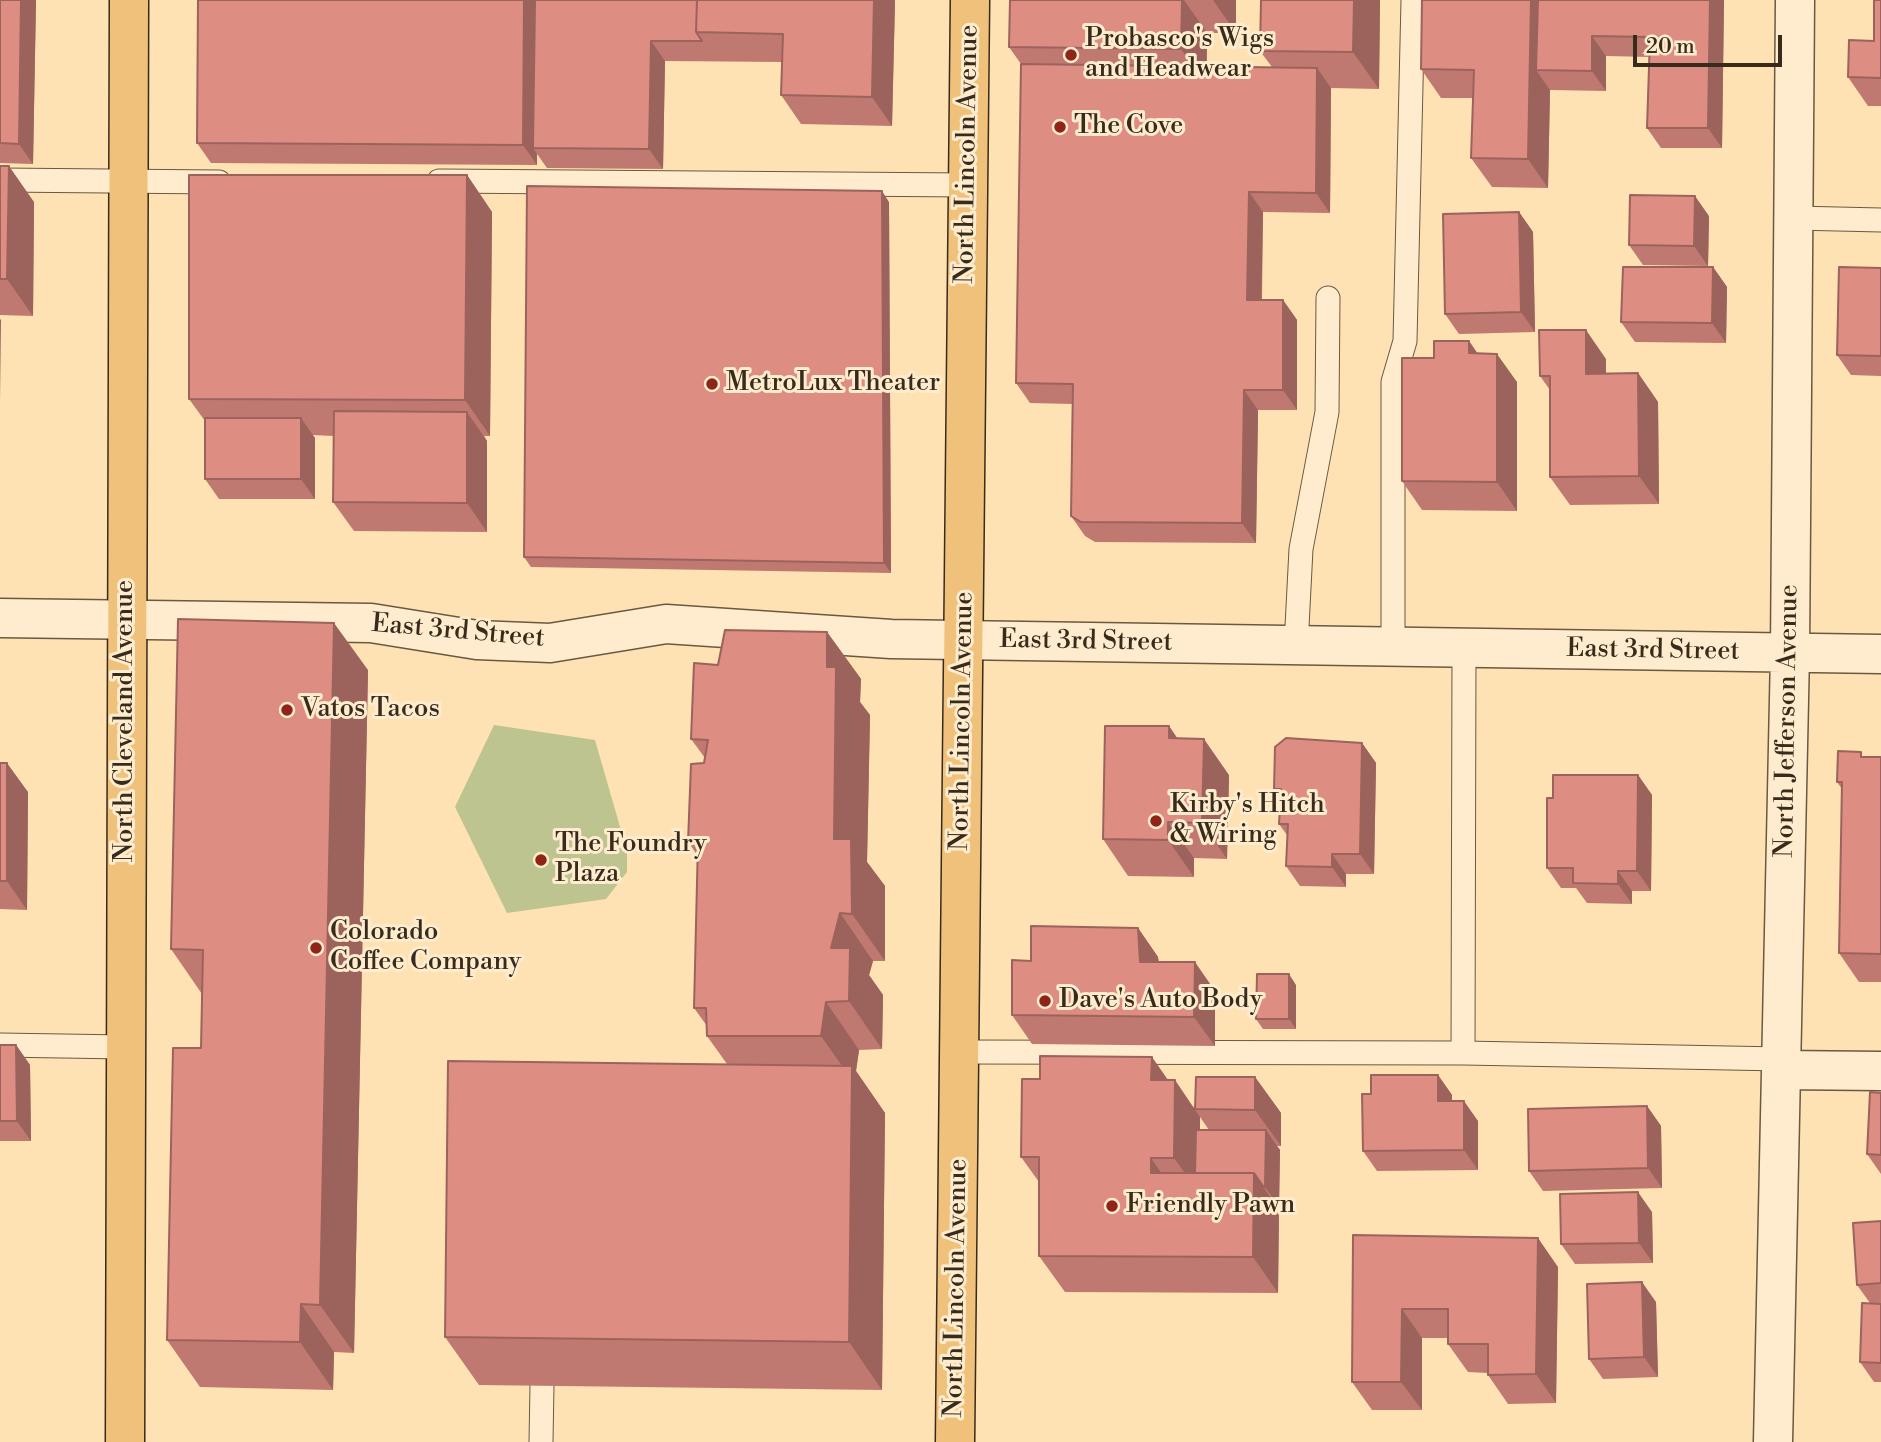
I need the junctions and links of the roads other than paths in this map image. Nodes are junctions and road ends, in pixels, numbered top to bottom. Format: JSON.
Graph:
{"nodes":[{"id":1,"x":129,"y":0,"type":"edge"},
{"id":2,"x":970,"y":0,"type":"edge"},
{"id":3,"x":1413,"y":0,"type":"edge"},
{"id":4,"x":1795,"y":0,"type":"edge"},
{"id":5,"x":0,"y":180,"type":"edge"},
{"id":6,"x":416,"y":181,"type":"edge"},
{"id":7,"x":238,"y":182,"type":"edge"},
{"id":8,"x":128,"y":183,"type":"junction"},
{"id":9,"x":968,"y":185,"type":"junction"},
{"id":10,"x":1794,"y":218,"type":"junction"},
{"id":11,"x":1881,"y":220,"type":"edge"},
{"id":12,"x":1328,"y":298,"type":"dead end"},
{"id":13,"x":0,"y":618,"type":"edge"},
{"id":14,"x":126,"y":621,"type":"junction"},
{"id":15,"x":964,"y":640,"type":"junction"},
{"id":16,"x":1296,"y":646,"type":"junction"},
{"id":17,"x":1392,"y":647,"type":"junction"},
{"id":18,"x":1464,"y":648,"type":"junction"},
{"id":19,"x":1790,"y":653,"type":"junction"},
{"id":20,"x":1881,"y":654,"type":"edge"},
{"id":21,"x":0,"y":1045,"type":"edge"},
{"id":22,"x":125,"y":1047,"type":"junction"},
{"id":23,"x":959,"y":1052,"type":"junction"},
{"id":24,"x":1462,"y":1053,"type":"junction"},
{"id":25,"x":1781,"y":1064,"type":"junction"},
{"id":26,"x":1881,"y":1071,"type":"edge"},
{"id":27,"x":542,"y":1385,"type":"edge"},
{"id":28,"x":125,"y":1442,"type":"edge"},
{"id":29,"x":541,"y":1442,"type":"edge"},
{"id":30,"x":955,"y":1442,"type":"edge"},
{"id":31,"x":1773,"y":1442,"type":"edge"}],
"edges":[{"from":1,"to":8,"type":"highway","name":"North Cleveland Avenue"},
{"from":2,"to":9,"type":"highway","name":"North Lincoln Avenue"},
{"from":3,"to":17,"type":"lane"},
{"from":4,"to":10,"type":"street","name":"North Jefferson Avenue"},
{"from":5,"to":8,"type":"lane"},
{"from":6,"to":9,"type":"lane"},
{"from":7,"to":8,"type":"lane"},
{"from":8,"to":14,"type":"highway","name":"North Cleveland Avenue"},
{"from":9,"to":15,"type":"highway","name":"North Lincoln Avenue"},
{"from":10,"to":11,"type":"lane"},
{"from":10,"to":19,"type":"street","name":"North Jefferson Avenue"},
{"from":12,"to":16,"type":"lane"},
{"from":13,"to":14,"type":"street","name":"East 3rd Street"},
{"from":14,"to":15,"type":"street","name":"East 3rd Street"},
{"from":14,"to":22,"type":"highway","name":"North Cleveland Avenue"},
{"from":15,"to":16,"type":"street","name":"East 3rd Street"},
{"from":15,"to":23,"type":"highway","name":"North Lincoln Avenue"},
{"from":16,"to":17,"type":"street","name":"East 3rd Street"},
{"from":17,"to":18,"type":"street","name":"East 3rd Street"},
{"from":18,"to":19,"type":"street","name":"East 3rd Street"},
{"from":18,"to":24,"type":"lane"},
{"from":19,"to":20,"type":"street","name":"East 3rd Street"},
{"from":19,"to":25,"type":"street","name":"North Jefferson Avenue"},
{"from":21,"to":22,"type":"lane"},
{"from":22,"to":28,"type":"highway","name":"North Cleveland Avenue"},
{"from":23,"to":24,"type":"lane"},
{"from":23,"to":30,"type":"highway","name":"North Lincoln Avenue"},
{"from":24,"to":25,"type":"lane"},
{"from":25,"to":26,"type":"street"},
{"from":25,"to":31,"type":"street","name":"North Jefferson Avenue"},
{"from":27,"to":29,"type":"lane"}]}
